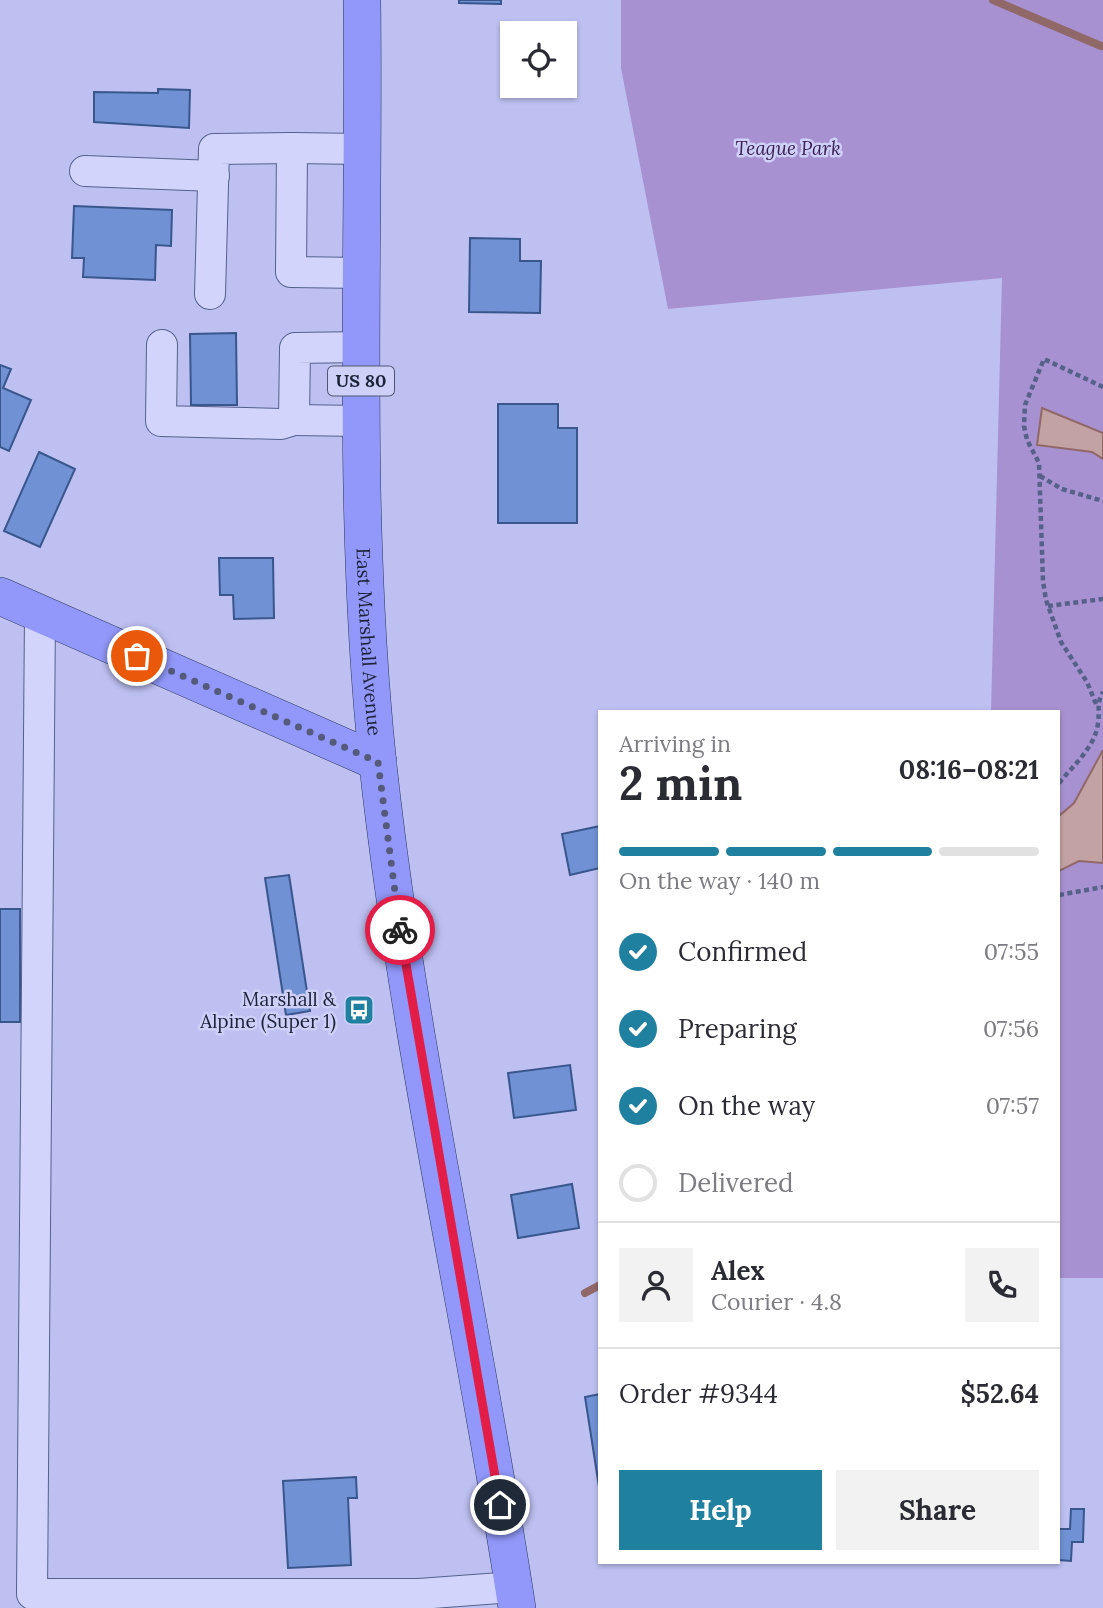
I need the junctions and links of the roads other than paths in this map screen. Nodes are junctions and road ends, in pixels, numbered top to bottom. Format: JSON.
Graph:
{"nodes":[{"id":1,"x":362,"y":0,"type":"edge"},
{"id":2,"x":292,"y":149,"type":"junction"},
{"id":3,"x":362,"y":149,"type":"junction"},
{"id":4,"x":85,"y":171,"type":"dead end"},
{"id":5,"x":214,"y":176,"type":"junction"},
{"id":6,"x":363,"y":273,"type":"junction"},
{"id":7,"x":210,"y":294,"type":"dead end"},
{"id":8,"x":162,"y":345,"type":"dead end"},
{"id":9,"x":362,"y":347,"type":"junction"},
{"id":10,"x":294,"y":420,"type":"junction"},
{"id":11,"x":361,"y":421,"type":"junction"},
{"id":12,"x":0,"y":596,"type":"edge"},
{"id":13,"x":40,"y":614,"type":"junction"},
{"id":14,"x":378,"y":762,"type":"junction"},
{"id":15,"x":515,"y":1597,"type":"edge"}],
"edges":[{"from":1,"to":3,"type":"main road","name":"East Marshall Avenue","number":"US 80"},
{"from":2,"to":3,"type":"lane"},
{"from":2,"to":5,"type":"lane"},
{"from":2,"to":6,"type":"lane"},
{"from":3,"to":6,"type":"main road","name":"East Marshall Avenue","number":"US 80"},
{"from":4,"to":5,"type":"lane"},
{"from":5,"to":7,"type":"lane"},
{"from":6,"to":9,"type":"main road","name":"East Marshall Avenue","number":"US 80"},
{"from":8,"to":10,"type":"lane"},
{"from":9,"to":10,"type":"lane"},
{"from":9,"to":11,"type":"main road","name":"East Marshall Avenue","number":"US 80"},
{"from":10,"to":11,"type":"lane"},
{"from":11,"to":14,"type":"main road","name":"East Marshall Avenue","number":"US 80"},
{"from":12,"to":13,"type":"main road"},
{"from":13,"to":14,"type":"main road"},
{"from":13,"to":15,"type":"lane"},
{"from":14,"to":15,"type":"main road","name":"East Marshall Avenue","number":"US 80"}]}
